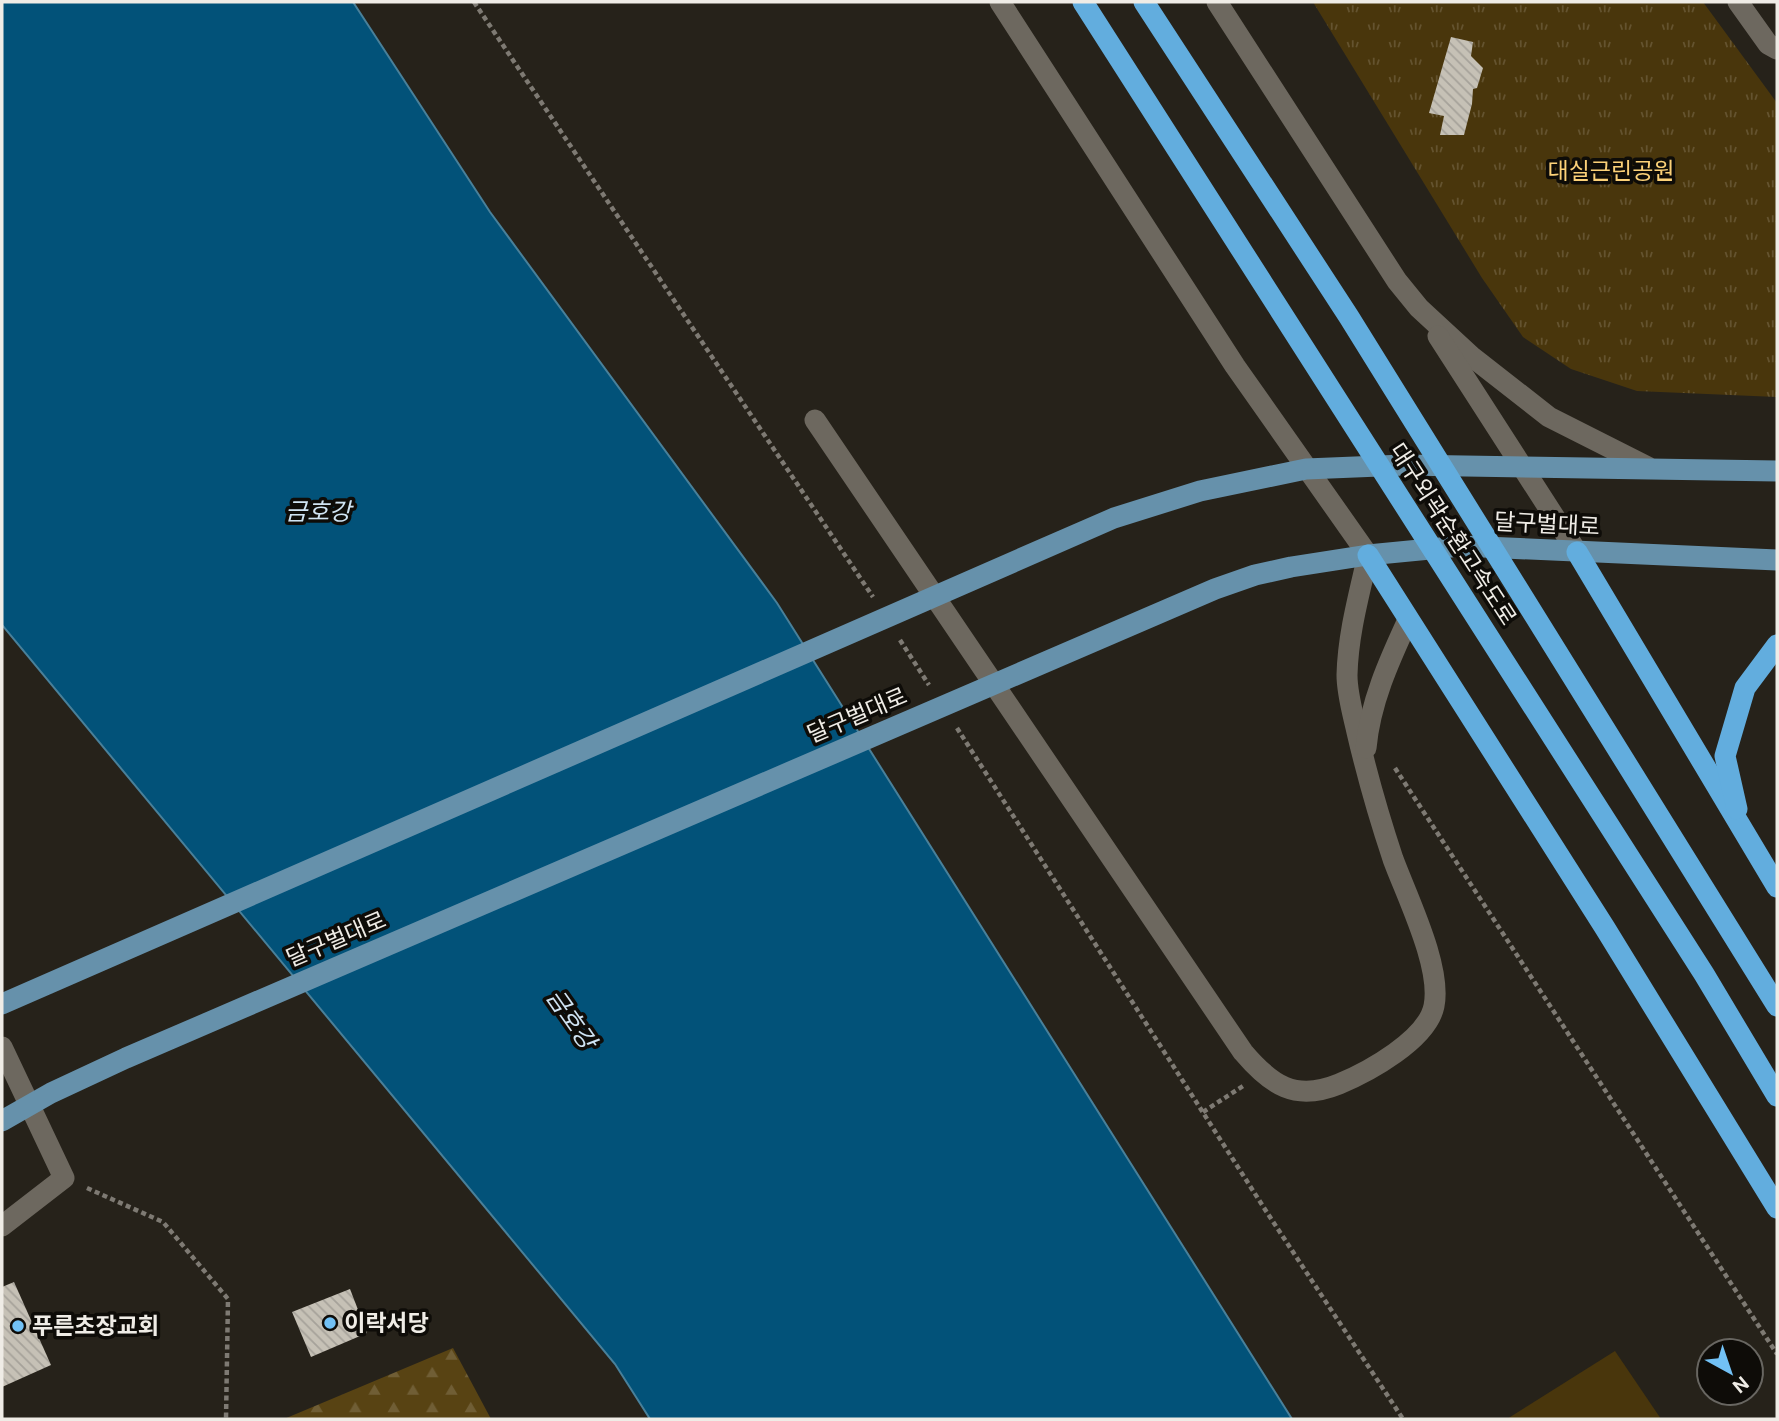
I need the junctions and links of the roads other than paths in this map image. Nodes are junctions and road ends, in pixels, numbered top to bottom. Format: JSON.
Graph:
{"nodes":[{"id":1,"x":1000,"y":2,"type":"edge"},
{"id":2,"x":1083,"y":2,"type":"edge"},
{"id":3,"x":1144,"y":2,"type":"edge"},
{"id":4,"x":1217,"y":2,"type":"edge"},
{"id":5,"x":1738,"y":2,"type":"edge"},
{"id":6,"x":1777,"y":49,"type":"edge"},
{"id":7,"x":1419,"y":308,"type":"junction"},
{"id":8,"x":815,"y":420,"type":"dead end"},
{"id":9,"x":1523,"y":467,"type":"junction"},
{"id":10,"x":1648,"y":467,"type":"junction"},
{"id":11,"x":1306,"y":469,"type":"junction"},
{"id":12,"x":1777,"y":471,"type":"edge"},
{"id":13,"x":1577,"y":552,"type":"junction"},
{"id":14,"x":1368,"y":555,"type":"junction"},
{"id":15,"x":1777,"y":560,"type":"edge"},
{"id":16,"x":1408,"y":620,"type":"junction"},
{"id":17,"x":1777,"y":645,"type":"edge"},
{"id":18,"x":1364,"y":764,"type":"junction"},
{"id":19,"x":1741,"y":828,"type":"junction"},
{"id":20,"x":1777,"y":887,"type":"edge"},
{"id":21,"x":2,"y":1004,"type":"edge"},
{"id":22,"x":1777,"y":1006,"type":"edge"},
{"id":23,"x":2,"y":1047,"type":"edge"},
{"id":24,"x":1777,"y":1096,"type":"edge"},
{"id":25,"x":2,"y":1121,"type":"edge"},
{"id":26,"x":1777,"y":1208,"type":"edge"},
{"id":27,"x":2,"y":1226,"type":"edge"}],
"edges":[{"from":1,"to":11,"type":"street"},
{"from":2,"to":24,"type":"highway","name":"대구외곽순환고속도로"},
{"from":3,"to":22,"type":"highway","name":"대구외곽순환고속도로"},
{"from":4,"to":7,"type":"street"},
{"from":5,"to":6,"type":"street"},
{"from":7,"to":9,"type":"street"},
{"from":7,"to":10,"type":"street"},
{"from":8,"to":18,"type":"street"},
{"from":9,"to":10,"type":"main road"},
{"from":9,"to":11,"type":"main road"},
{"from":9,"to":13,"type":"street"},
{"from":10,"to":12,"type":"main road"},
{"from":11,"to":14,"type":"street"},
{"from":11,"to":21,"type":"main road"},
{"from":13,"to":14,"type":"main road","name":"달구벌대로"},
{"from":13,"to":15,"type":"main road","name":"달구벌대로"},
{"from":13,"to":19,"type":"highway"},
{"from":14,"to":16,"type":"highway"},
{"from":14,"to":18,"type":"street"},
{"from":14,"to":25,"type":"main road","name":"달구벌대로"},
{"from":16,"to":18,"type":"street"},
{"from":16,"to":26,"type":"highway"},
{"from":17,"to":19,"type":"highway"},
{"from":19,"to":20,"type":"highway"},
{"from":23,"to":27,"type":"street"}]}
